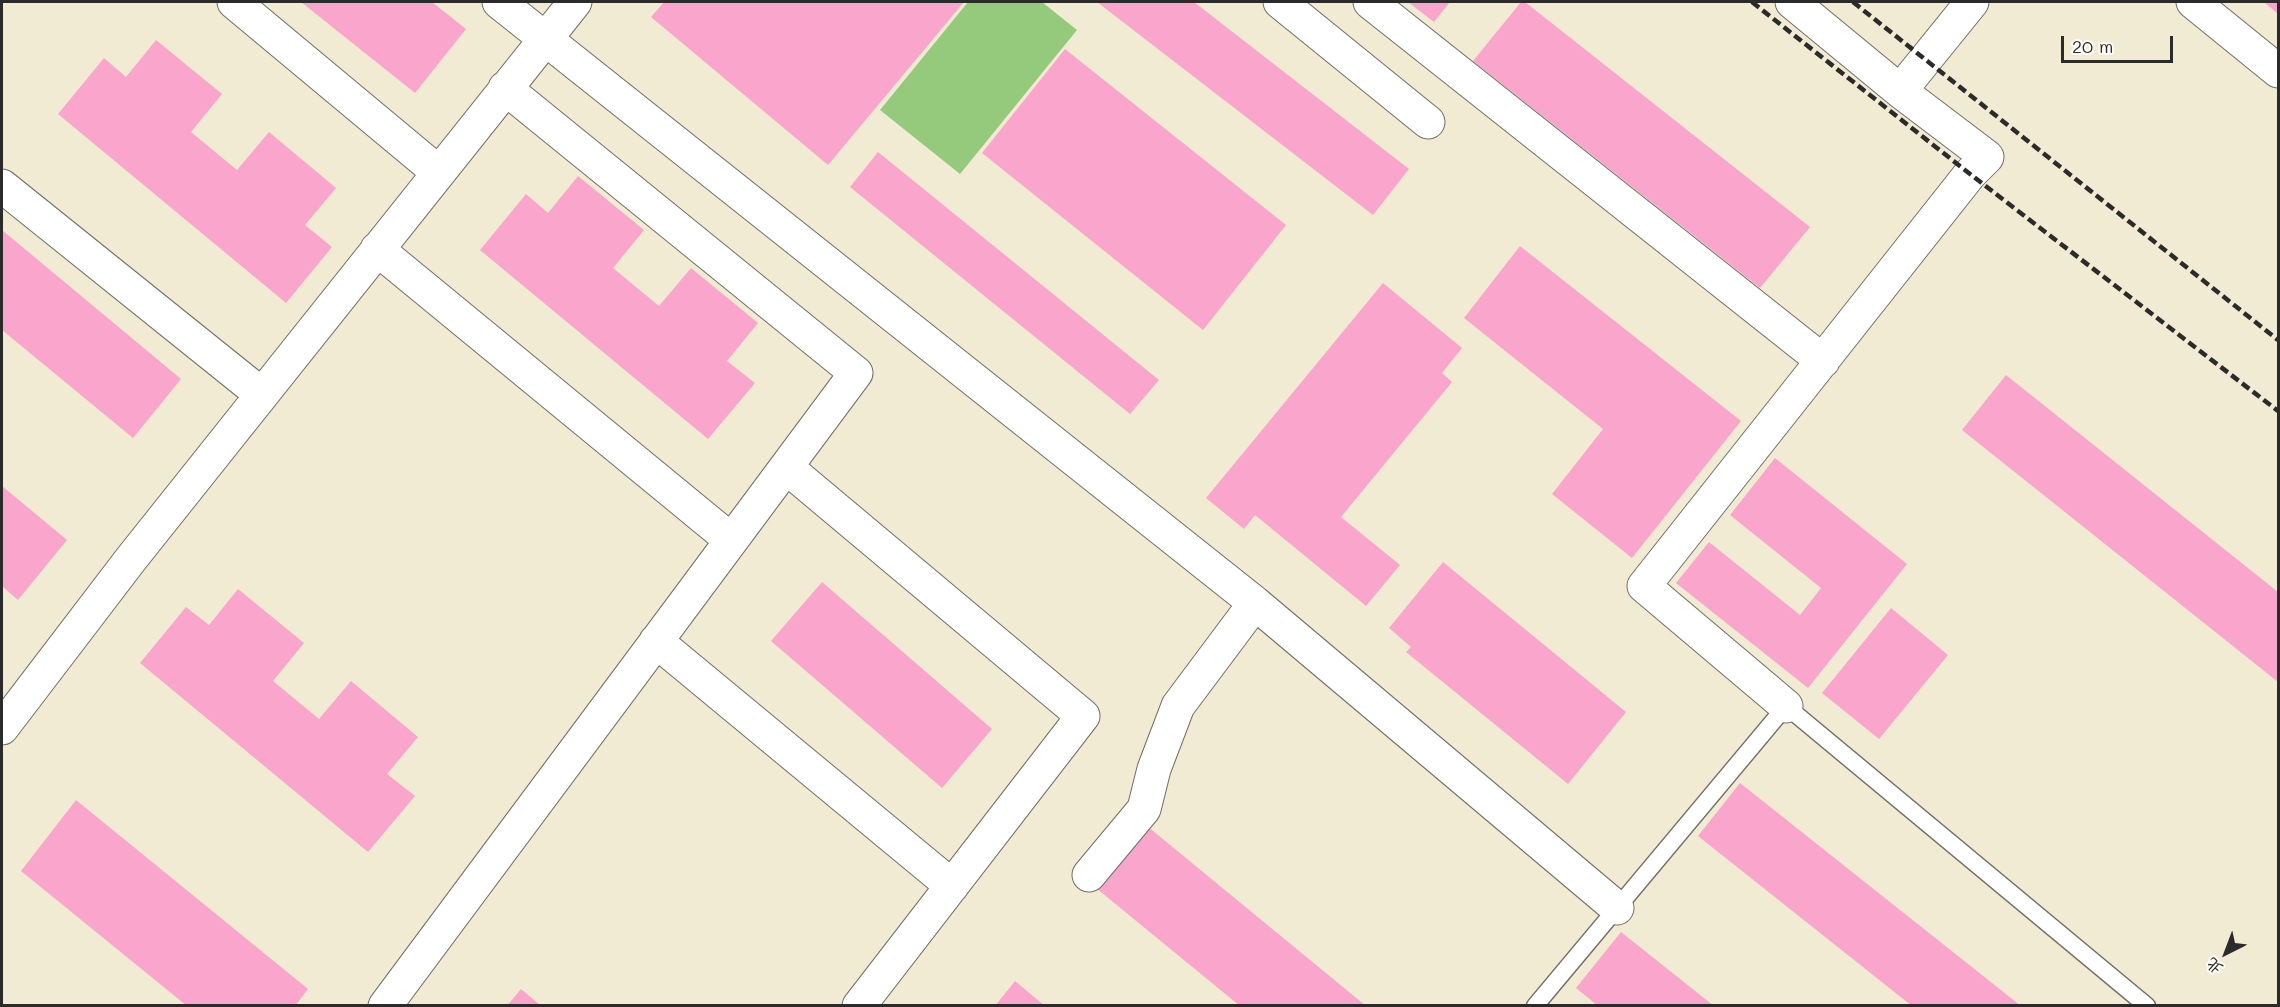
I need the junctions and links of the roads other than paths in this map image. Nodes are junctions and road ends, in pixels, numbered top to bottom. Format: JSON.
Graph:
{"nodes":[{"id":1,"x":234,"y":2,"type":"edge"},
{"id":2,"x":499,"y":2,"type":"edge"},
{"id":3,"x":575,"y":2,"type":"edge"},
{"id":4,"x":1280,"y":2,"type":"edge"},
{"id":5,"x":1370,"y":2,"type":"edge"},
{"id":6,"x":1792,"y":2,"type":"edge"},
{"id":7,"x":1972,"y":2,"type":"edge"},
{"id":8,"x":2193,"y":2,"type":"edge"},
{"id":9,"x":546,"y":37,"type":"junction"},
{"id":10,"x":2278,"y":71,"type":"edge"},
{"id":11,"x":505,"y":88,"type":"junction"},
{"id":12,"x":1900,"y":91,"type":"junction"},
{"id":13,"x":1428,"y":122,"type":"dead end"},
{"id":14,"x":438,"y":172,"type":"junction"},
{"id":15,"x":2,"y":186,"type":"edge"},
{"id":16,"x":377,"y":249,"type":"junction"},
{"id":17,"x":1823,"y":361,"type":"junction"},
{"id":18,"x":261,"y":394,"type":"junction"},
{"id":19,"x":786,"y":467,"type":"junction"},
{"id":20,"x":731,"y":540,"type":"junction"},
{"id":21,"x":1255,"y":603,"type":"junction"},
{"id":22,"x":656,"y":641,"type":"junction"},
{"id":23,"x":1786,"y":705,"type":"junction"},
{"id":24,"x":2,"y":728,"type":"edge"},
{"id":25,"x":1089,"y":876,"type":"dead end"},
{"id":26,"x":952,"y":886,"type":"junction"},
{"id":27,"x":1617,"y":908,"type":"junction"},
{"id":28,"x":385,"y":1005,"type":"edge"},
{"id":29,"x":859,"y":1005,"type":"edge"},
{"id":30,"x":1535,"y":1005,"type":"edge"},
{"id":31,"x":2147,"y":1005,"type":"edge"}],
"edges":[{"from":1,"to":14,"type":"street"},
{"from":2,"to":9,"type":"street"},
{"from":3,"to":9,"type":"street"},
{"from":4,"to":13,"type":"street"},
{"from":5,"to":17,"type":"street"},
{"from":6,"to":12,"type":"street"},
{"from":7,"to":12,"type":"street"},
{"from":8,"to":10,"type":"street"},
{"from":9,"to":11,"type":"street"},
{"from":9,"to":21,"type":"street"},
{"from":11,"to":14,"type":"street"},
{"from":11,"to":19,"type":"street"},
{"from":12,"to":17,"type":"street"},
{"from":14,"to":16,"type":"street"},
{"from":15,"to":18,"type":"street"},
{"from":16,"to":18,"type":"street"},
{"from":16,"to":20,"type":"street"},
{"from":17,"to":23,"type":"street"},
{"from":18,"to":24,"type":"street"},
{"from":19,"to":20,"type":"street"},
{"from":19,"to":26,"type":"street"},
{"from":20,"to":22,"type":"street"},
{"from":21,"to":25,"type":"street"},
{"from":21,"to":27,"type":"street"},
{"from":22,"to":26,"type":"street"},
{"from":22,"to":28,"type":"street"},
{"from":23,"to":27,"type":"lane"},
{"from":23,"to":31,"type":"lane"},
{"from":26,"to":29,"type":"street"},
{"from":27,"to":30,"type":"lane"}]}
